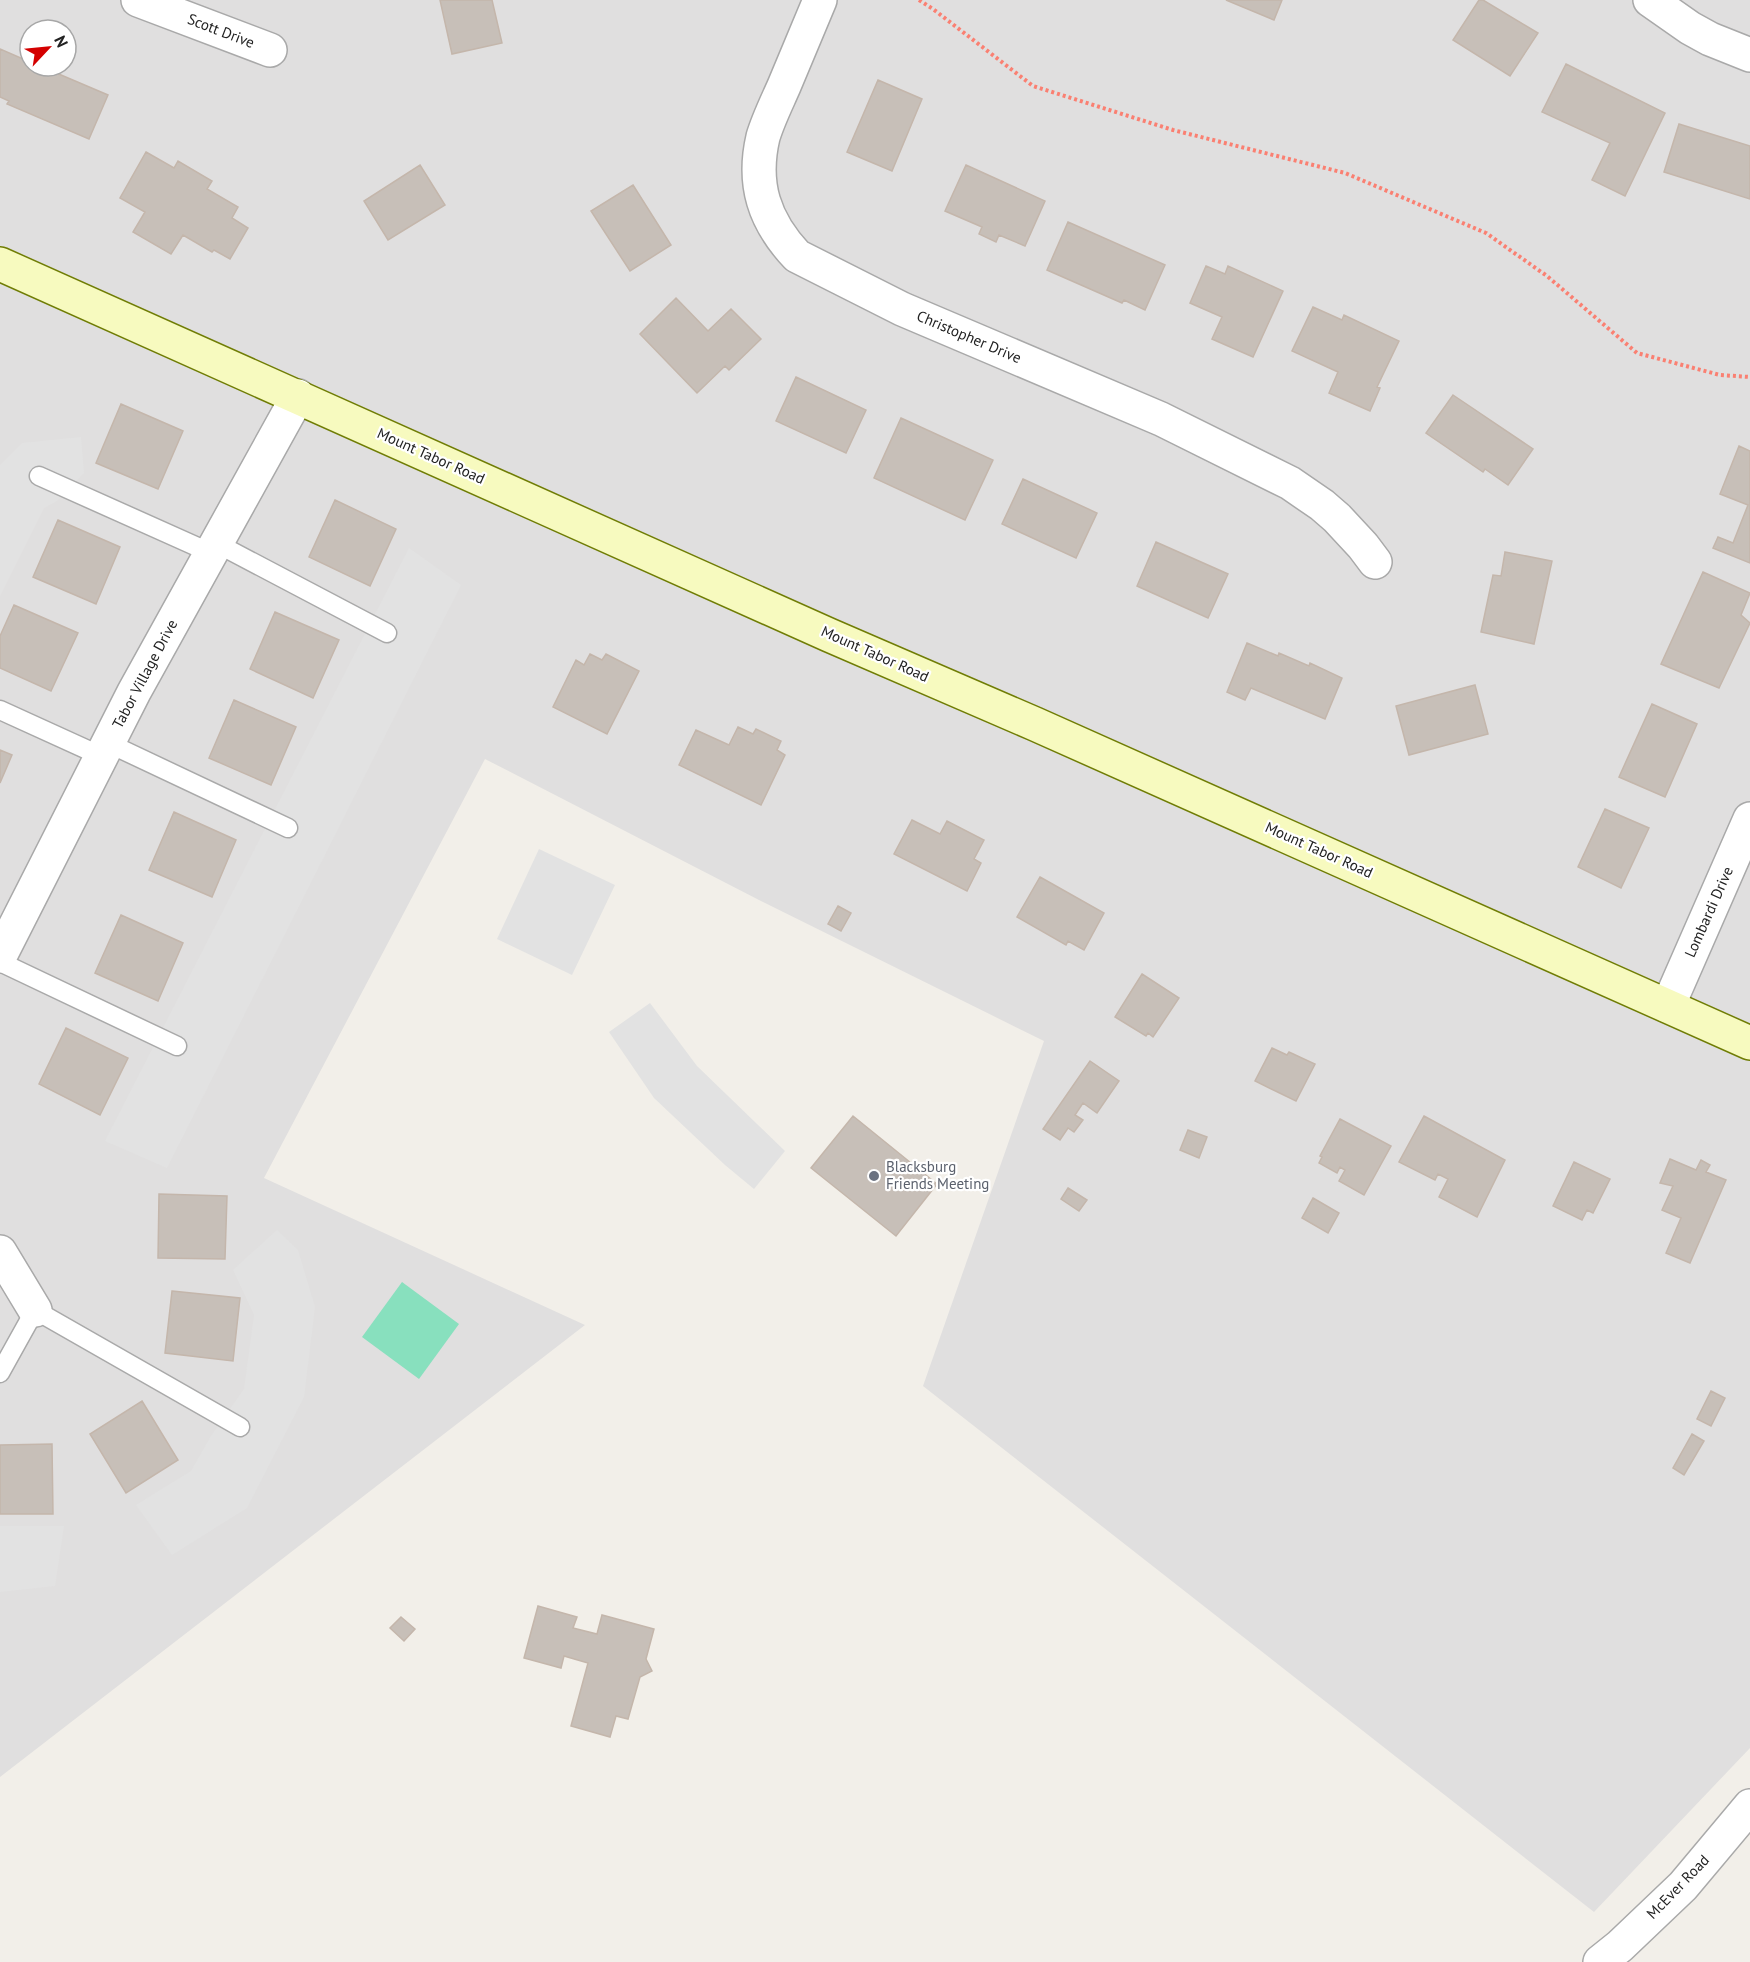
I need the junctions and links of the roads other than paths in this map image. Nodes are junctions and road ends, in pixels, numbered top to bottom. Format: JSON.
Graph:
{"nodes":[{"id":1,"x":138,"y":0,"type":"edge"},
{"id":2,"x":820,"y":0,"type":"edge"},
{"id":3,"x":1650,"y":0,"type":"edge"},
{"id":4,"x":270,"y":50,"type":"dead end"},
{"id":5,"x":1750,"y":55,"type":"edge"},
{"id":6,"x":0,"y":264,"type":"edge"},
{"id":7,"x":298,"y":396,"type":"junction"},
{"id":8,"x":39,"y":476,"type":"dead end"},
{"id":9,"x":214,"y":548,"type":"junction"},
{"id":10,"x":1375,"y":562,"type":"dead end"},
{"id":11,"x":387,"y":633,"type":"dead end"},
{"id":12,"x":0,"y":710,"type":"edge"},
{"id":13,"x":104,"y":750,"type":"junction"},
{"id":14,"x":1750,"y":819,"type":"edge"},
{"id":15,"x":288,"y":828,"type":"dead end"},
{"id":16,"x":0,"y":956,"type":"edge"},
{"id":17,"x":0,"y":962,"type":"edge"},
{"id":18,"x":1668,"y":1006,"type":"junction"},
{"id":19,"x":1750,"y":1043,"type":"edge"},
{"id":20,"x":177,"y":1046,"type":"dead end"},
{"id":21,"x":0,"y":1252,"type":"edge"},
{"id":22,"x":35,"y":1310,"type":"junction"},
{"id":23,"x":0,"y":1373,"type":"edge"},
{"id":24,"x":240,"y":1426,"type":"dead end"},
{"id":25,"x":1750,"y":1806,"type":"edge"},
{"id":26,"x":1600,"y":1962,"type":"edge"}],
"edges":[{"from":1,"to":4,"type":"street","name":"Scott Drive"},
{"from":2,"to":10,"type":"street","name":"Christopher Drive"},
{"from":3,"to":5,"type":"street"},
{"from":6,"to":7,"type":"street","name":"Mount Tabor Road"},
{"from":7,"to":9,"type":"street","name":"Tabor Village Drive"},
{"from":7,"to":18,"type":"street","name":"Mount Tabor Road"},
{"from":8,"to":9,"type":"lane"},
{"from":9,"to":11,"type":"lane"},
{"from":9,"to":13,"type":"street","name":"Tabor Village Drive"},
{"from":12,"to":13,"type":"lane"},
{"from":13,"to":15,"type":"lane"},
{"from":13,"to":16,"type":"street","name":"Tabor Village Drive"},
{"from":14,"to":18,"type":"street","name":"Lombardi Drive"},
{"from":17,"to":20,"type":"lane"},
{"from":18,"to":19,"type":"street","name":"Mount Tabor Road"},
{"from":21,"to":22,"type":"street"},
{"from":22,"to":23,"type":"lane"},
{"from":22,"to":24,"type":"lane"},
{"from":25,"to":26,"type":"street","name":"McEver Road"}]}
